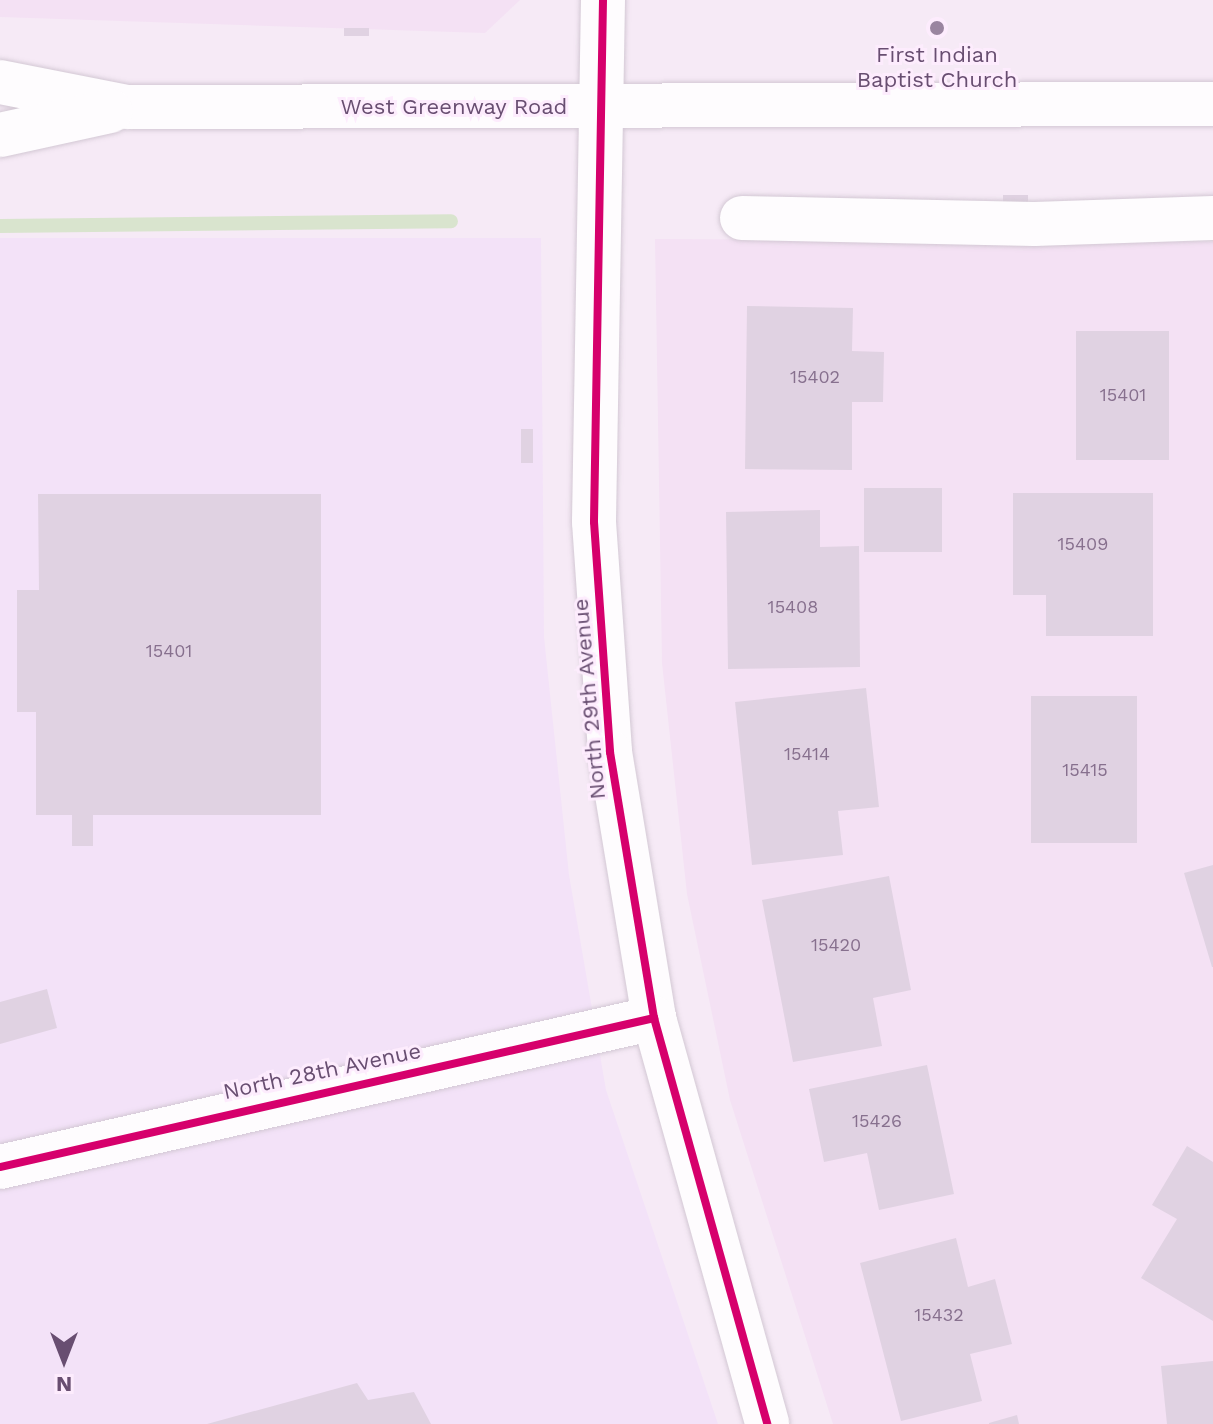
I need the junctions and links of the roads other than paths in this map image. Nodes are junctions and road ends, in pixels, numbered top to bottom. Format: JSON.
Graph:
{"nodes":[{"id":1,"x":603,"y":0,"type":"edge"},
{"id":2,"x":0,"y":82,"type":"edge"},
{"id":3,"x":1213,"y":104,"type":"edge"},
{"id":4,"x":128,"y":107,"type":"junction"},
{"id":5,"x":601,"y":107,"type":"junction"},
{"id":6,"x":0,"y":135,"type":"edge"},
{"id":7,"x":742,"y":218,"type":"dead end"},
{"id":8,"x":1213,"y":218,"type":"edge"},
{"id":9,"x":654,"y":1018,"type":"junction"},
{"id":10,"x":0,"y":1167,"type":"edge"},
{"id":11,"x":767,"y":1424,"type":"edge"}],
"edges":[{"from":1,"to":5,"type":"street","name":"North 29th Avenue"},
{"from":2,"to":4,"type":"street","name":"West Greenway Road"},
{"from":3,"to":5,"type":"street","name":"West Greenway Road"},
{"from":4,"to":5,"type":"street","name":"West Greenway Road"},
{"from":4,"to":6,"type":"street","name":"West Greenway Road"},
{"from":5,"to":9,"type":"street","name":"North 29th Avenue"},
{"from":7,"to":8,"type":"street"},
{"from":9,"to":10,"type":"street","name":"North 28th Avenue"},
{"from":9,"to":11,"type":"street","name":"North 29th Avenue"}]}
